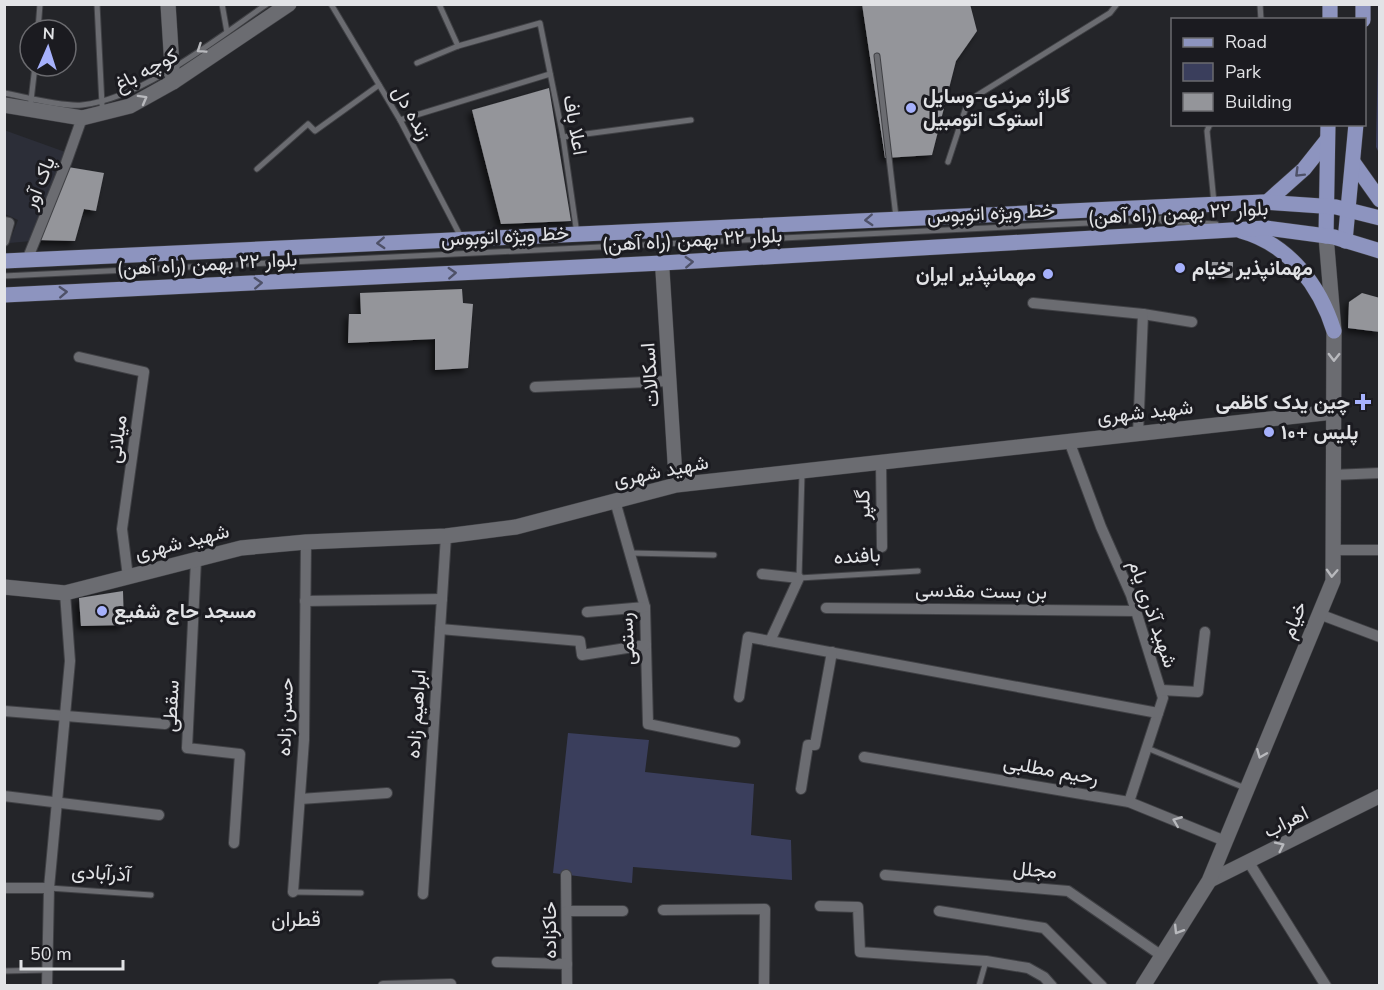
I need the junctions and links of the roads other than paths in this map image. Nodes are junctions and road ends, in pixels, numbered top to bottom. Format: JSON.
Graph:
{"nodes":[{"id":1,"x":97,"y":4,"type":"edge"},
{"id":2,"x":168,"y":4,"type":"edge"},
{"id":3,"x":222,"y":4,"type":"edge"},
{"id":4,"x":267,"y":4,"type":"edge"},
{"id":5,"x":289,"y":4,"type":"edge"},
{"id":6,"x":332,"y":4,"type":"edge"},
{"id":7,"x":439,"y":4,"type":"edge"},
{"id":8,"x":1117,"y":4,"type":"edge"},
{"id":9,"x":228,"y":38,"type":"junction"},
{"id":10,"x":458,"y":46,"type":"junction"},
{"id":11,"x":877,"y":56,"type":"dead end"},
{"id":12,"x":417,"y":63,"type":"dead end"},
{"id":13,"x":550,"y":74,"type":"junction"},
{"id":14,"x":173,"y":75,"type":"junction"},
{"id":15,"x":34,"y":78,"type":"edge"},
{"id":16,"x":379,"y":85,"type":"junction"},
{"id":17,"x":4,"y":93,"type":"edge"},
{"id":18,"x":31,"y":104,"type":"junction"},
{"id":19,"x":4,"y":105,"type":"edge"},
{"id":20,"x":103,"y":106,"type":"junction"},
{"id":21,"x":82,"y":118,"type":"junction"},
{"id":22,"x":400,"y":120,"type":"junction"},
{"id":23,"x":691,"y":120,"type":"dead end"},
{"id":24,"x":1209,"y":126,"type":"edge"},
{"id":25,"x":1356,"y":126,"type":"edge"},
{"id":26,"x":1327,"y":132,"type":"edge"},
{"id":27,"x":563,"y":138,"type":"junction"},
{"id":28,"x":948,"y":162,"type":"dead end"},
{"id":29,"x":1353,"y":162,"type":"junction"},
{"id":30,"x":257,"y":169,"type":"dead end"},
{"id":31,"x":1380,"y":200,"type":"edge"},
{"id":32,"x":1265,"y":202,"type":"junction"},
{"id":33,"x":1215,"y":204,"type":"junction"},
{"id":34,"x":1326,"y":206,"type":"junction"},
{"id":35,"x":1349,"y":209,"type":"junction"},
{"id":36,"x":1380,"y":218,"type":"edge"},
{"id":37,"x":897,"y":219,"type":"junction"},
{"id":38,"x":1151,"y":220,"type":"junction"},
{"id":39,"x":4,"y":222,"type":"edge"},
{"id":40,"x":1266,"y":228,"type":"junction"},
{"id":41,"x":1235,"y":230,"type":"junction"},
{"id":42,"x":577,"y":234,"type":"junction"},
{"id":43,"x":1326,"y":236,"type":"junction"},
{"id":44,"x":463,"y":239,"type":"junction"},
{"id":45,"x":1345,"y":240,"type":"junction"},
{"id":46,"x":4,"y":241,"type":"edge"},
{"id":47,"x":1380,"y":251,"type":"edge"},
{"id":48,"x":27,"y":260,"type":"junction"},
{"id":49,"x":4,"y":261,"type":"edge"},
{"id":50,"x":662,"y":263,"type":"junction"},
{"id":51,"x":4,"y":276,"type":"edge"},
{"id":52,"x":4,"y":295,"type":"edge"},
{"id":53,"x":1033,"y":303,"type":"dead end"},
{"id":54,"x":1143,"y":314,"type":"junction"},
{"id":55,"x":1192,"y":322,"type":"dead end"},
{"id":56,"x":1334,"y":331,"type":"junction"},
{"id":57,"x":79,"y":357,"type":"dead end"},
{"id":58,"x":670,"y":381,"type":"junction"},
{"id":59,"x":535,"y":387,"type":"dead end"},
{"id":60,"x":1333,"y":412,"type":"junction"},
{"id":61,"x":1138,"y":434,"type":"junction"},
{"id":62,"x":1069,"y":441,"type":"junction"},
{"id":63,"x":881,"y":462,"type":"junction"},
{"id":64,"x":802,"y":471,"type":"junction"},
{"id":65,"x":1380,"y":473,"type":"edge"},
{"id":66,"x":1332,"y":475,"type":"junction"},
{"id":67,"x":676,"y":485,"type":"junction"},
{"id":68,"x":615,"y":501,"type":"junction"},
{"id":69,"x":446,"y":537,"type":"junction"},
{"id":70,"x":306,"y":542,"type":"junction"},
{"id":71,"x":882,"y":547,"type":"dead end"},
{"id":72,"x":1333,"y":550,"type":"junction"},
{"id":73,"x":1380,"y":550,"type":"edge"},
{"id":74,"x":629,"y":553,"type":"junction"},
{"id":75,"x":714,"y":555,"type":"dead end"},
{"id":76,"x":196,"y":560,"type":"junction"},
{"id":77,"x":918,"y":571,"type":"dead end"},
{"id":78,"x":762,"y":574,"type":"dead end"},
{"id":79,"x":128,"y":577,"type":"junction"},
{"id":80,"x":799,"y":578,"type":"junction"},
{"id":81,"x":4,"y":587,"type":"edge"},
{"id":82,"x":65,"y":593,"type":"junction"},
{"id":83,"x":442,"y":599,"type":"junction"},
{"id":84,"x":305,"y":601,"type":"junction"},
{"id":85,"x":645,"y":607,"type":"junction"},
{"id":86,"x":826,"y":608,"type":"dead end"},
{"id":87,"x":1136,"y":610,"type":"junction"},
{"id":88,"x":587,"y":612,"type":"dead end"},
{"id":89,"x":1319,"y":614,"type":"junction"},
{"id":90,"x":440,"y":629,"type":"junction"},
{"id":91,"x":1205,"y":632,"type":"dead end"},
{"id":92,"x":1380,"y":638,"type":"edge"},
{"id":93,"x":770,"y":641,"type":"junction"},
{"id":94,"x":646,"y":645,"type":"junction"},
{"id":95,"x":832,"y":652,"type":"junction"},
{"id":96,"x":1161,"y":690,"type":"junction"},
{"id":97,"x":739,"y":698,"type":"dead end"},
{"id":98,"x":4,"y":711,"type":"edge"},
{"id":99,"x":1158,"y":713,"type":"junction"},
{"id":100,"x":64,"y":717,"type":"junction"},
{"id":101,"x":165,"y":724,"type":"dead end"},
{"id":102,"x":735,"y":742,"type":"dead end"},
{"id":103,"x":1147,"y":748,"type":"junction"},
{"id":104,"x":864,"y":757,"type":"dead end"},
{"id":105,"x":801,"y":789,"type":"dead end"},
{"id":106,"x":1247,"y":789,"type":"junction"},
{"id":107,"x":387,"y":793,"type":"dead end"},
{"id":108,"x":4,"y":796,"type":"edge"},
{"id":109,"x":1380,"y":796,"type":"edge"},
{"id":110,"x":300,"y":799,"type":"junction"},
{"id":111,"x":56,"y":802,"type":"junction"},
{"id":112,"x":1130,"y":802,"type":"junction"},
{"id":113,"x":159,"y":815,"type":"dead end"},
{"id":114,"x":1225,"y":841,"type":"junction"},
{"id":115,"x":234,"y":843,"type":"dead end"},
{"id":116,"x":1248,"y":861,"type":"junction"},
{"id":117,"x":566,"y":875,"type":"dead end"},
{"id":118,"x":885,"y":875,"type":"dead end"},
{"id":119,"x":1209,"y":880,"type":"junction"},
{"id":120,"x":4,"y":888,"type":"edge"},
{"id":121,"x":49,"y":888,"type":"junction"},
{"id":122,"x":293,"y":892,"type":"joint"},
{"id":123,"x":361,"y":893,"type":"dead end"},
{"id":124,"x":423,"y":894,"type":"dead end"},
{"id":125,"x":150,"y":895,"type":"dead end"},
{"id":126,"x":820,"y":906,"type":"dead end"},
{"id":127,"x":663,"y":910,"type":"dead end"},
{"id":128,"x":567,"y":911,"type":"junction"},
{"id":129,"x":623,"y":911,"type":"dead end"},
{"id":130,"x":939,"y":911,"type":"dead end"},
{"id":131,"x":1162,"y":956,"type":"junction"},
{"id":132,"x":986,"y":961,"type":"junction"},
{"id":133,"x":497,"y":962,"type":"dead end"},
{"id":134,"x":567,"y":964,"type":"junction"},
{"id":135,"x":46,"y":970,"type":"junction"},
{"id":136,"x":4,"y":971,"type":"edge"},
{"id":137,"x":451,"y":984,"type":"edge"},
{"id":138,"x":1146,"y":984,"type":"edge"},
{"id":139,"x":47,"y":986,"type":"edge"},
{"id":140,"x":383,"y":986,"type":"edge"},
{"id":141,"x":567,"y":986,"type":"edge"},
{"id":142,"x":764,"y":986,"type":"edge"},
{"id":143,"x":980,"y":986,"type":"edge"},
{"id":144,"x":1052,"y":986,"type":"edge"},
{"id":145,"x":1102,"y":986,"type":"edge"},
{"id":146,"x":1326,"y":986,"type":"edge"}],
"edges":[{"from":1,"to":20,"type":"lane"},
{"from":2,"to":14,"type":"main road"},
{"from":3,"to":9,"type":"lane"},
{"from":4,"to":9,"type":"lane"},
{"from":5,"to":9,"type":"main road","name":"کوچه باغ"},
{"from":6,"to":16,"type":"lane","name":"زنده دل"},
{"from":7,"to":10,"type":"lane"},
{"from":8,"to":28,"type":"lane"},
{"from":9,"to":14,"type":"main road","name":"کوچه باغ"},
{"from":10,"to":12,"type":"lane"},
{"from":10,"to":13,"type":"lane","name":"اعلا باف"},
{"from":11,"to":37,"type":"lane"},
{"from":13,"to":22,"type":"lane"},
{"from":13,"to":27,"type":"lane","name":"اعلا باف"},
{"from":14,"to":20,"type":"main road","name":"کوچه باغ"},
{"from":15,"to":18,"type":"lane"},
{"from":16,"to":22,"type":"lane","name":"زنده دل"},
{"from":16,"to":30,"type":"lane"},
{"from":17,"to":18,"type":"lane"},
{"from":18,"to":19,"type":"main road","name":"کوچه باغ"},
{"from":18,"to":20,"type":"lane"},
{"from":18,"to":21,"type":"main road","name":"کوچه باغ"},
{"from":20,"to":21,"type":"main road","name":"کوچه باغ"},
{"from":21,"to":48,"type":"street","name":"پاک آور"},
{"from":22,"to":44,"type":"lane","name":"زنده دل"},
{"from":23,"to":27,"type":"lane"},
{"from":24,"to":33,"type":"lane"},
{"from":25,"to":29,"type":"main road"},
{"from":26,"to":32,"type":"main road","one_way":true},
{"from":26,"to":34,"type":"main road"},
{"from":27,"to":42,"type":"lane","name":"اعلا باف"},
{"from":29,"to":31,"type":"main road"},
{"from":29,"to":35,"type":"main road"},
{"from":32,"to":33,"type":"main road","name":"بلوار ۲۲ بهمن (راه آهن)"},
{"from":32,"to":34,"type":"main road","name":"بلوار ۲۲ بهمن (راه آهن)"},
{"from":32,"to":38,"type":"lane"},
{"from":33,"to":37,"type":"main road","name":"بلوار ۲۲ بهمن (راه آهن)"},
{"from":34,"to":35,"type":"main road","name":"بلوار ۲۲ بهمن (راه آهن)"},
{"from":34,"to":43,"type":"main road"},
{"from":35,"to":36,"type":"main road"},
{"from":35,"to":45,"type":"main road"},
{"from":37,"to":42,"type":"main road","name":"بلوار ۲۲ بهمن (راه آهن)","one_way":true},
{"from":38,"to":40,"type":"lane"},
{"from":38,"to":51,"type":"lane","name":"خط ویژه اتوبوس"},
{"from":39,"to":46,"type":"street"},
{"from":40,"to":41,"type":"main road","name":"بلوار ۲۲ بهمن (راه آهن)"},
{"from":40,"to":43,"type":"main road","name":"بلوار ۲۲ بهمن (راه آهن)"},
{"from":50,"to":41,"type":"main road","name":"بلوار ۲۲ بهمن (راه آهن)","one_way":true},
{"from":41,"to":56,"type":"main road"},
{"from":42,"to":44,"type":"main road","name":"بلوار ۲۲ بهمن (راه آهن)"},
{"from":43,"to":45,"type":"main road","name":"بلوار ۲۲ بهمن (راه آهن)"},
{"from":43,"to":56,"type":"main road","name":"خیام"},
{"from":44,"to":48,"type":"main road","name":"بلوار ۲۲ بهمن (راه آهن)","one_way":true},
{"from":45,"to":47,"type":"main road","name":"بلوار ۲۲ بهمن (راه آهن)"},
{"from":48,"to":49,"type":"main road","name":"بلوار ۲۲ بهمن (راه آهن)"},
{"from":52,"to":50,"type":"main road","name":"بلوار ۲۲ بهمن (راه آهن)","one_way":true},
{"from":50,"to":58,"type":"street","name":"اسکالات"},
{"from":53,"to":54,"type":"street"},
{"from":54,"to":55,"type":"street"},
{"from":54,"to":61,"type":"street"},
{"from":56,"to":60,"type":"main road","name":"خیام","one_way":true},
{"from":57,"to":79,"type":"street","name":"میلانی"},
{"from":58,"to":59,"type":"street"},
{"from":58,"to":67,"type":"street","name":"اسکالات"},
{"from":60,"to":61,"type":"main road","name":"شهید شهری"},
{"from":60,"to":66,"type":"main road","name":"خیام"},
{"from":61,"to":62,"type":"main road","name":"شهید شهری"},
{"from":62,"to":63,"type":"main road","name":"شهید شهری"},
{"from":62,"to":87,"type":"street","name":"شهید آذری یام"},
{"from":63,"to":64,"type":"main road","name":"شهید شهری"},
{"from":63,"to":71,"type":"street","name":"گلپر"},
{"from":64,"to":67,"type":"main road","name":"شهید شهری"},
{"from":64,"to":80,"type":"lane"},
{"from":65,"to":66,"type":"street"},
{"from":66,"to":72,"type":"main road","name":"خیام"},
{"from":67,"to":68,"type":"main road","name":"شهید شهری"},
{"from":68,"to":69,"type":"main road","name":"شهید شهری"},
{"from":68,"to":74,"type":"street","name":"رستمی"},
{"from":69,"to":70,"type":"main road","name":"شهید شهری"},
{"from":69,"to":83,"type":"street","name":"ابراهیم زاده"},
{"from":70,"to":76,"type":"main road","name":"شهید شهری"},
{"from":70,"to":84,"type":"street","name":"حسن زاده"},
{"from":72,"to":73,"type":"street"},
{"from":72,"to":89,"type":"main road","name":"خیام","one_way":true},
{"from":74,"to":75,"type":"lane"},
{"from":74,"to":85,"type":"street","name":"رستمی"},
{"from":76,"to":79,"type":"main road","name":"شهید شهری"},
{"from":76,"to":115,"type":"street","name":"سقطی"},
{"from":77,"to":80,"type":"lane","name":"بافنده"},
{"from":78,"to":80,"type":"street","name":"بافنده"},
{"from":79,"to":82,"type":"main road","name":"شهید شهری"},
{"from":80,"to":93,"type":"street"},
{"from":81,"to":82,"type":"main road","name":"شهید شهری"},
{"from":82,"to":100,"type":"street"},
{"from":83,"to":84,"type":"street"},
{"from":83,"to":90,"type":"street","name":"ابراهیم زاده"},
{"from":84,"to":110,"type":"street","name":"حسن زاده"},
{"from":85,"to":88,"type":"street"},
{"from":85,"to":94,"type":"street","name":"رستمی"},
{"from":86,"to":87,"type":"street","name":"بن بست مقدسی"},
{"from":87,"to":96,"type":"street","name":"شهید آذری یام"},
{"from":89,"to":92,"type":"street"},
{"from":89,"to":106,"type":"main road","name":"خیام","one_way":true},
{"from":90,"to":94,"type":"street"},
{"from":90,"to":124,"type":"street","name":"ابراهیم زاده"},
{"from":91,"to":96,"type":"street"},
{"from":93,"to":95,"type":"street"},
{"from":93,"to":97,"type":"street"},
{"from":94,"to":102,"type":"street","name":"رستمی"},
{"from":95,"to":99,"type":"street"},
{"from":95,"to":105,"type":"street"},
{"from":96,"to":99,"type":"street","name":"شهید آذری یام"},
{"from":98,"to":100,"type":"street"},
{"from":99,"to":103,"type":"street","name":"شهید آذری یام"},
{"from":100,"to":101,"type":"street"},
{"from":100,"to":111,"type":"street"},
{"from":103,"to":106,"type":"lane"},
{"from":103,"to":112,"type":"street","name":"شهید آذری یام"},
{"from":104,"to":112,"type":"street","name":"رحیم مطلبی"},
{"from":106,"to":114,"type":"main road","name":"خیام"},
{"from":107,"to":110,"type":"street"},
{"from":108,"to":111,"type":"street"},
{"from":116,"to":109,"type":"street","name":"اهراب","one_way":true},
{"from":110,"to":122,"type":"street","name":"حسن زاده"},
{"from":111,"to":113,"type":"street"},
{"from":111,"to":121,"type":"street"},
{"from":114,"to":112,"type":"street","name":"رحیم مطلبی","one_way":true},
{"from":114,"to":119,"type":"main road","name":"خیام"},
{"from":116,"to":119,"type":"street","name":"اهراب"},
{"from":116,"to":146,"type":"street"},
{"from":117,"to":128,"type":"street","name":"خاکزاده"},
{"from":118,"to":131,"type":"street","name":"مجلل"},
{"from":119,"to":131,"type":"main road","name":"خیام","one_way":true},
{"from":120,"to":121,"type":"street"},
{"from":121,"to":125,"type":"lane","name":"آذرآبادی"},
{"from":121,"to":135,"type":"street"},
{"from":122,"to":123,"type":"lane"},
{"from":126,"to":132,"type":"street"},
{"from":127,"to":142,"type":"street"},
{"from":128,"to":129,"type":"street"},
{"from":128,"to":134,"type":"street","name":"خاکزاده"},
{"from":130,"to":145,"type":"street"},
{"from":131,"to":138,"type":"main road","name":"خیام"},
{"from":132,"to":143,"type":"lane"},
{"from":132,"to":144,"type":"street"},
{"from":133,"to":134,"type":"street"},
{"from":134,"to":141,"type":"street","name":"خاکزاده"},
{"from":135,"to":136,"type":"lane"},
{"from":135,"to":139,"type":"street"},
{"from":137,"to":140,"type":"street"}]}
